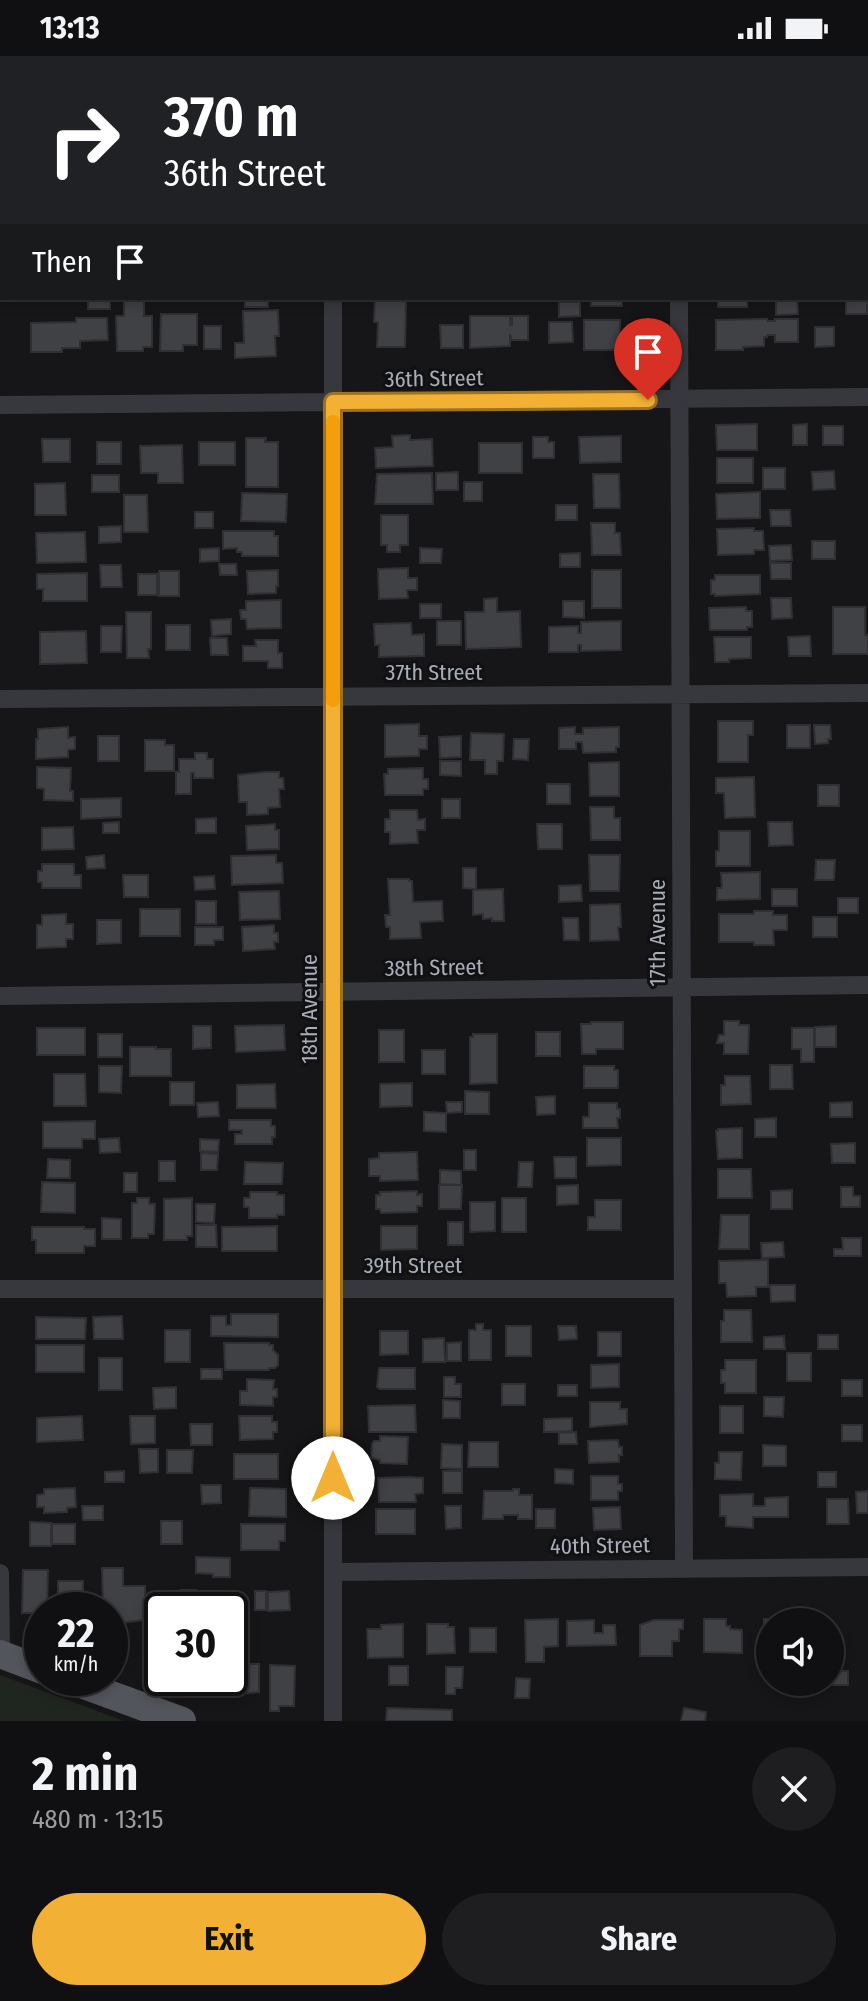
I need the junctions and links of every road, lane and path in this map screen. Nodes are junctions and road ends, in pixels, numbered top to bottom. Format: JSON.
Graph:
{"nodes":[{"id":1,"x":333,"y":300,"type":"edge"},
{"id":2,"x":679,"y":300,"type":"edge"},
{"id":3,"x":868,"y":397,"type":"edge"},
{"id":4,"x":679,"y":399,"type":"junction"},
{"id":5,"x":333,"y":402,"type":"junction"},
{"id":6,"x":0,"y":405,"type":"edge"},
{"id":7,"x":868,"y":693,"type":"edge"},
{"id":8,"x":680,"y":694,"type":"junction"},
{"id":9,"x":333,"y":697,"type":"junction"},
{"id":10,"x":0,"y":699,"type":"edge"},
{"id":11,"x":868,"y":985,"type":"edge"},
{"id":12,"x":681,"y":988,"type":"junction"},
{"id":13,"x":333,"y":992,"type":"junction"},
{"id":14,"x":0,"y":996,"type":"edge"},
{"id":15,"x":0,"y":1289,"type":"edge"},
{"id":16,"x":333,"y":1289,"type":"junction"},
{"id":17,"x":683,"y":1289,"type":"junction"},
{"id":18,"x":868,"y":1567,"type":"edge"},
{"id":19,"x":684,"y":1569,"type":"junction"},
{"id":20,"x":333,"y":1572,"type":"junction"},
{"id":21,"x":0,"y":1573,"type":"edge"},
{"id":22,"x":1,"y":1654,"type":"edge"},
{"id":23,"x":24,"y":1663,"type":"edge"},
{"id":24,"x":114,"y":1696,"type":"edge"},
{"id":25,"x":182,"y":1721,"type":"edge"},
{"id":26,"x":333,"y":1721,"type":"edge"}],
"edges":[{"from":1,"to":5,"type":"street","name":"18th Avenue"},
{"from":2,"to":4,"type":"street","name":"17th Avenue"},
{"from":3,"to":4,"type":"street","name":"36th Street"},
{"from":4,"to":5,"type":"street","name":"36th Street"},
{"from":4,"to":8,"type":"street","name":"17th Avenue"},
{"from":5,"to":6,"type":"street","name":"36th Street"},
{"from":5,"to":9,"type":"street","name":"18th Avenue"},
{"from":7,"to":8,"type":"street","name":"37th Street"},
{"from":8,"to":9,"type":"street","name":"37th Street"},
{"from":8,"to":12,"type":"street","name":"17th Avenue"},
{"from":9,"to":10,"type":"street","name":"37th Street"},
{"from":9,"to":13,"type":"street","name":"18th Avenue"},
{"from":11,"to":12,"type":"street","name":"38th Street"},
{"from":12,"to":13,"type":"street","name":"38th Street"},
{"from":12,"to":17,"type":"street","name":"17th Avenue"},
{"from":13,"to":14,"type":"street","name":"38th Street"},
{"from":13,"to":16,"type":"street","name":"18th Avenue"},
{"from":15,"to":16,"type":"street","name":"39th Street"},
{"from":16,"to":17,"type":"street","name":"39th Street"},
{"from":16,"to":20,"type":"street","name":"18th Avenue"},
{"from":17,"to":19,"type":"street","name":"17th Avenue"},
{"from":18,"to":19,"type":"street","name":"40th Street"},
{"from":19,"to":20,"type":"street","name":"40th Street"},
{"from":20,"to":26,"type":"street","name":"18th Avenue"},
{"from":21,"to":22,"type":"street"},
{"from":22,"to":23,"type":"main road"},
{"from":24,"to":25,"type":"main road"}]}
